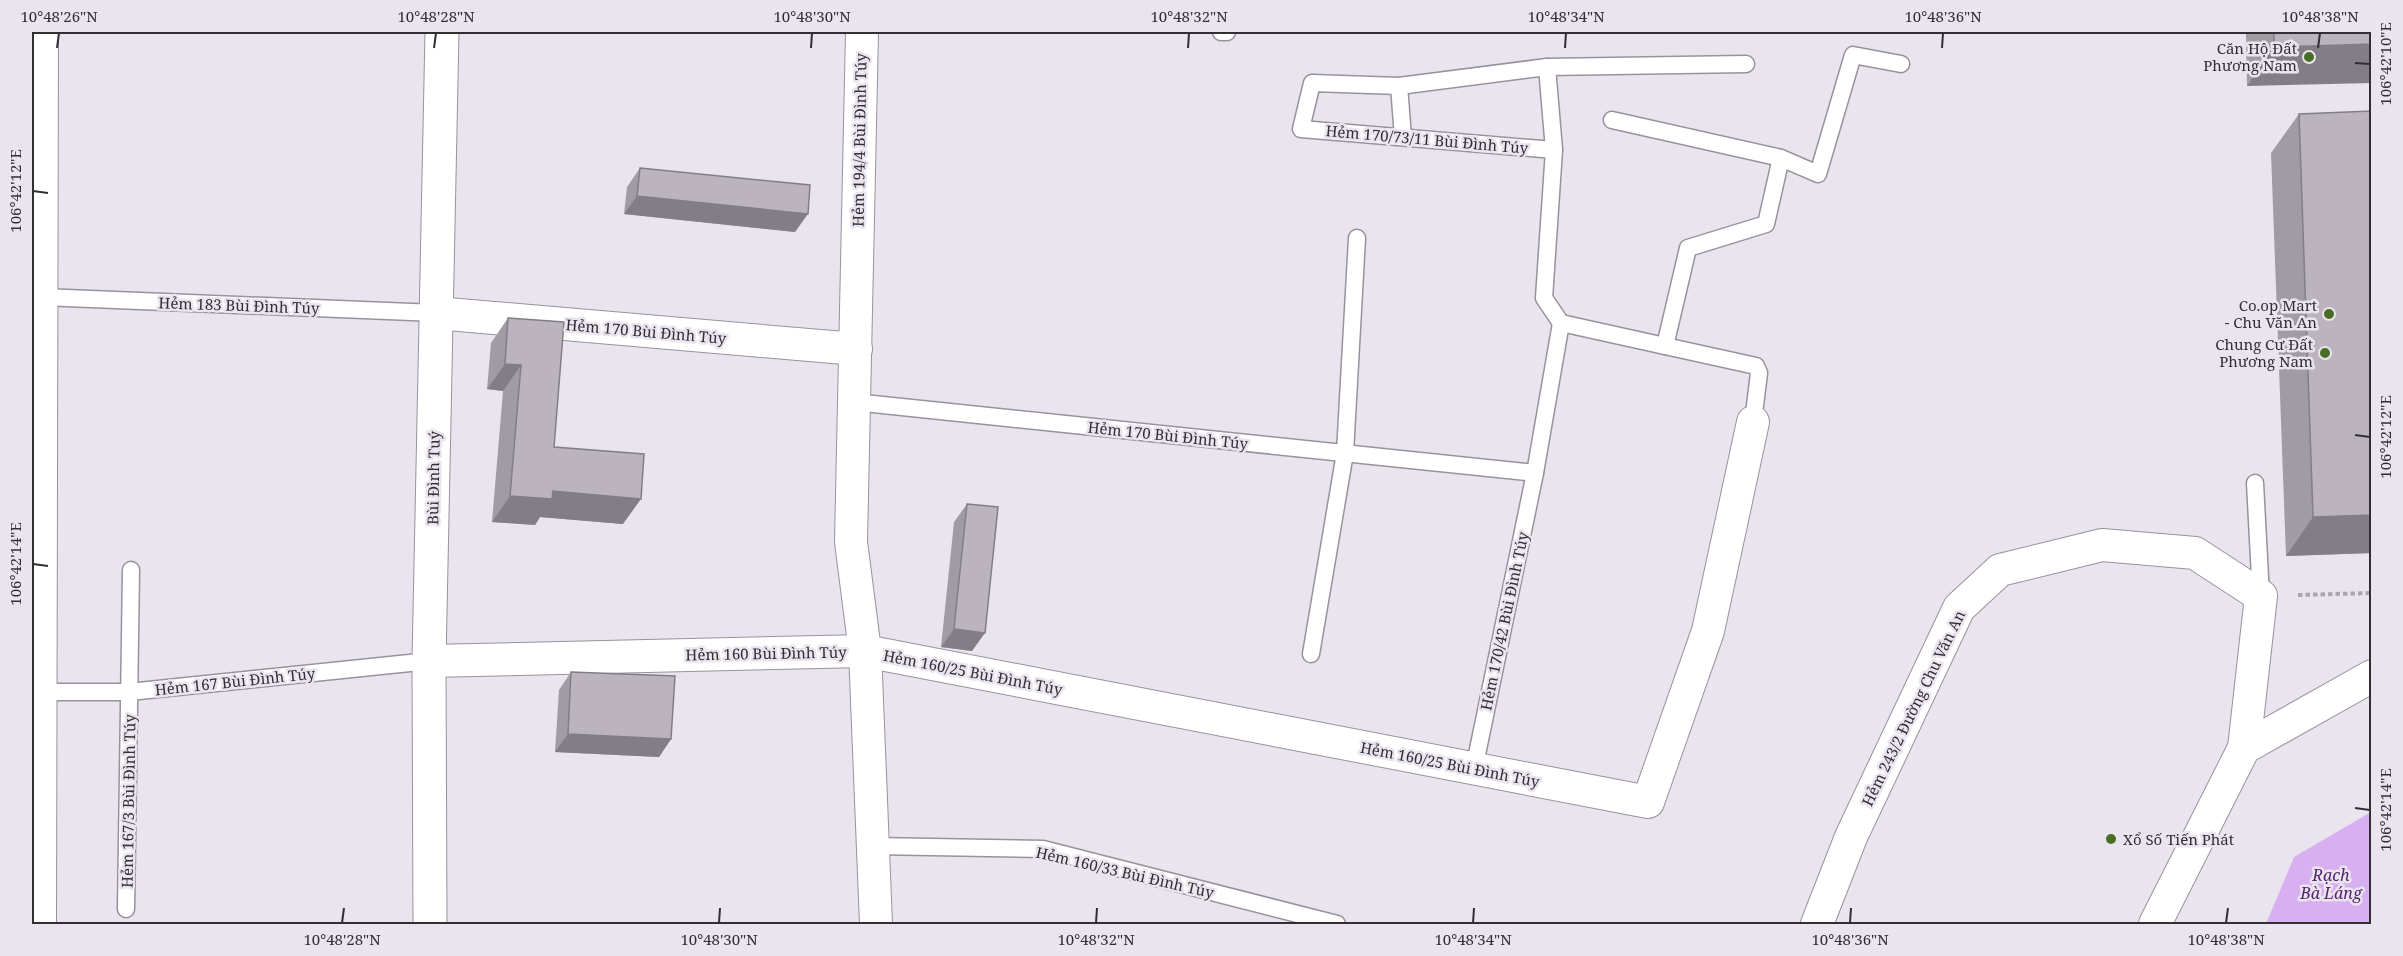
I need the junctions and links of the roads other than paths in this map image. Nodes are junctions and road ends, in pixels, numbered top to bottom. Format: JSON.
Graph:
{"nodes":[{"id":1,"x":42,"y":32,"type":"edge"},
{"id":2,"x":442,"y":32,"type":"edge"},
{"id":3,"x":861,"y":32,"type":"edge"},
{"id":4,"x":1221,"y":32,"type":"edge"},
{"id":5,"x":1227,"y":32,"type":"edge"},
{"id":6,"x":1746,"y":64,"type":"dead end"},
{"id":7,"x":1901,"y":64,"type":"dead end"},
{"id":8,"x":1547,"y":67,"type":"junction"},
{"id":9,"x":1399,"y":86,"type":"junction"},
{"id":10,"x":1612,"y":120,"type":"dead end"},
{"id":11,"x":1403,"y":137,"type":"junction"},
{"id":12,"x":1554,"y":150,"type":"junction"},
{"id":13,"x":1781,"y":158,"type":"junction"},
{"id":14,"x":1357,"y":238,"type":"dead end"},
{"id":15,"x":42,"y":297,"type":"junction"},
{"id":16,"x":436,"y":313,"type":"junction"},
{"id":17,"x":1561,"y":323,"type":"junction"},
{"id":18,"x":1665,"y":346,"type":"junction"},
{"id":19,"x":856,"y":349,"type":"junction"},
{"id":20,"x":854,"y":402,"type":"junction"},
{"id":21,"x":1753,"y":422,"type":"joint"},
{"id":22,"x":1345,"y":453,"type":"junction"},
{"id":23,"x":1535,"y":473,"type":"junction"},
{"id":24,"x":2255,"y":483,"type":"dead end"},
{"id":25,"x":131,"y":570,"type":"dead end"},
{"id":26,"x":2261,"y":596,"type":"junction"},
{"id":27,"x":865,"y":651,"type":"junction"},
{"id":28,"x":1311,"y":654,"type":"dead end"},
{"id":29,"x":429,"y":661,"type":"junction"},
{"id":30,"x":2372,"y":676,"type":"edge"},
{"id":31,"x":41,"y":692,"type":"junction"},
{"id":32,"x":129,"y":692,"type":"junction"},
{"id":33,"x":2244,"y":748,"type":"junction"},
{"id":34,"x":1474,"y":769,"type":"junction"},
{"id":35,"x":873,"y":846,"type":"junction"},
{"id":36,"x":126,"y":909,"type":"dead end"},
{"id":37,"x":40,"y":924,"type":"edge"},
{"id":38,"x":430,"y":924,"type":"edge"},
{"id":39,"x":876,"y":924,"type":"edge"},
{"id":40,"x":1337,"y":924,"type":"edge"},
{"id":41,"x":1817,"y":924,"type":"edge"},
{"id":42,"x":2155,"y":924,"type":"edge"}],
"edges":[{"from":1,"to":15,"type":"street"},
{"from":2,"to":16,"type":"street","name":"Bùi Đình Tuý"},
{"from":3,"to":19,"type":"street","name":"Hẻm 194/4 Bùi Đình Túy"},
{"from":4,"to":5,"type":"lane"},
{"from":6,"to":8,"type":"lane"},
{"from":7,"to":13,"type":"lane"},
{"from":8,"to":9,"type":"lane"},
{"from":8,"to":12,"type":"lane"},
{"from":9,"to":11,"type":"lane"},
{"from":9,"to":11,"type":"lane","name":"Hẻm 170/73/11 Bùi Đình Túy"},
{"from":10,"to":13,"type":"lane"},
{"from":11,"to":12,"type":"lane","name":"Hẻm 170/73/11 Bùi Đình Túy"},
{"from":12,"to":17,"type":"lane"},
{"from":13,"to":18,"type":"lane"},
{"from":14,"to":22,"type":"lane"},
{"from":15,"to":16,"type":"lane","name":"Hẻm 183 Bùi Đình Túy"},
{"from":15,"to":31,"type":"street"},
{"from":16,"to":19,"type":"street","name":"Hẻm 170 Bùi Đình Túy"},
{"from":16,"to":29,"type":"street","name":"Bùi Đình Tuý"},
{"from":17,"to":18,"type":"lane"},
{"from":17,"to":23,"type":"lane","name":"Hẻm 170/42 Bùi Đình Túy"},
{"from":18,"to":21,"type":"lane"},
{"from":19,"to":20,"type":"street"},
{"from":20,"to":22,"type":"lane","name":"Hẻm 170 Bùi Đình Túy"},
{"from":20,"to":27,"type":"street"},
{"from":21,"to":34,"type":"street","name":"Hẻm 160/25 Bùi Đình Túy"},
{"from":22,"to":23,"type":"lane","name":"Hẻm 170 Bùi Đình Túy"},
{"from":22,"to":28,"type":"lane"},
{"from":23,"to":34,"type":"lane","name":"Hẻm 170/42 Bùi Đình Túy"},
{"from":24,"to":26,"type":"lane"},
{"from":25,"to":32,"type":"lane","name":"Hẻm 167/3 Bùi Đình Túy"},
{"from":26,"to":33,"type":"street"},
{"from":26,"to":41,"type":"street","name":"Hẻm 243/2 Đường Chu Văn An"},
{"from":27,"to":29,"type":"street","name":"Hẻm 160 Bùi Đình Túy"},
{"from":27,"to":34,"type":"street","name":"Hẻm 160/25 Bùi Đình Túy"},
{"from":27,"to":35,"type":"street","name":"Hẻm 160 Bùi Đình Túy"},
{"from":29,"to":32,"type":"lane","name":"Hẻm 167 Bùi Đình Túy"},
{"from":29,"to":38,"type":"street","name":"Bùi Đình Tuý"},
{"from":30,"to":33,"type":"street"},
{"from":31,"to":32,"type":"lane","name":"Hẻm 167 Bùi Đình Túy"},
{"from":31,"to":37,"type":"street"},
{"from":32,"to":36,"type":"lane","name":"Hẻm 167/3 Bùi Đình Túy"},
{"from":33,"to":42,"type":"street"},
{"from":35,"to":39,"type":"street","name":"Hẻm 160 Bùi Đình Túy"},
{"from":35,"to":40,"type":"lane","name":"Hẻm 160/33 Bùi Đình Túy"}]}
